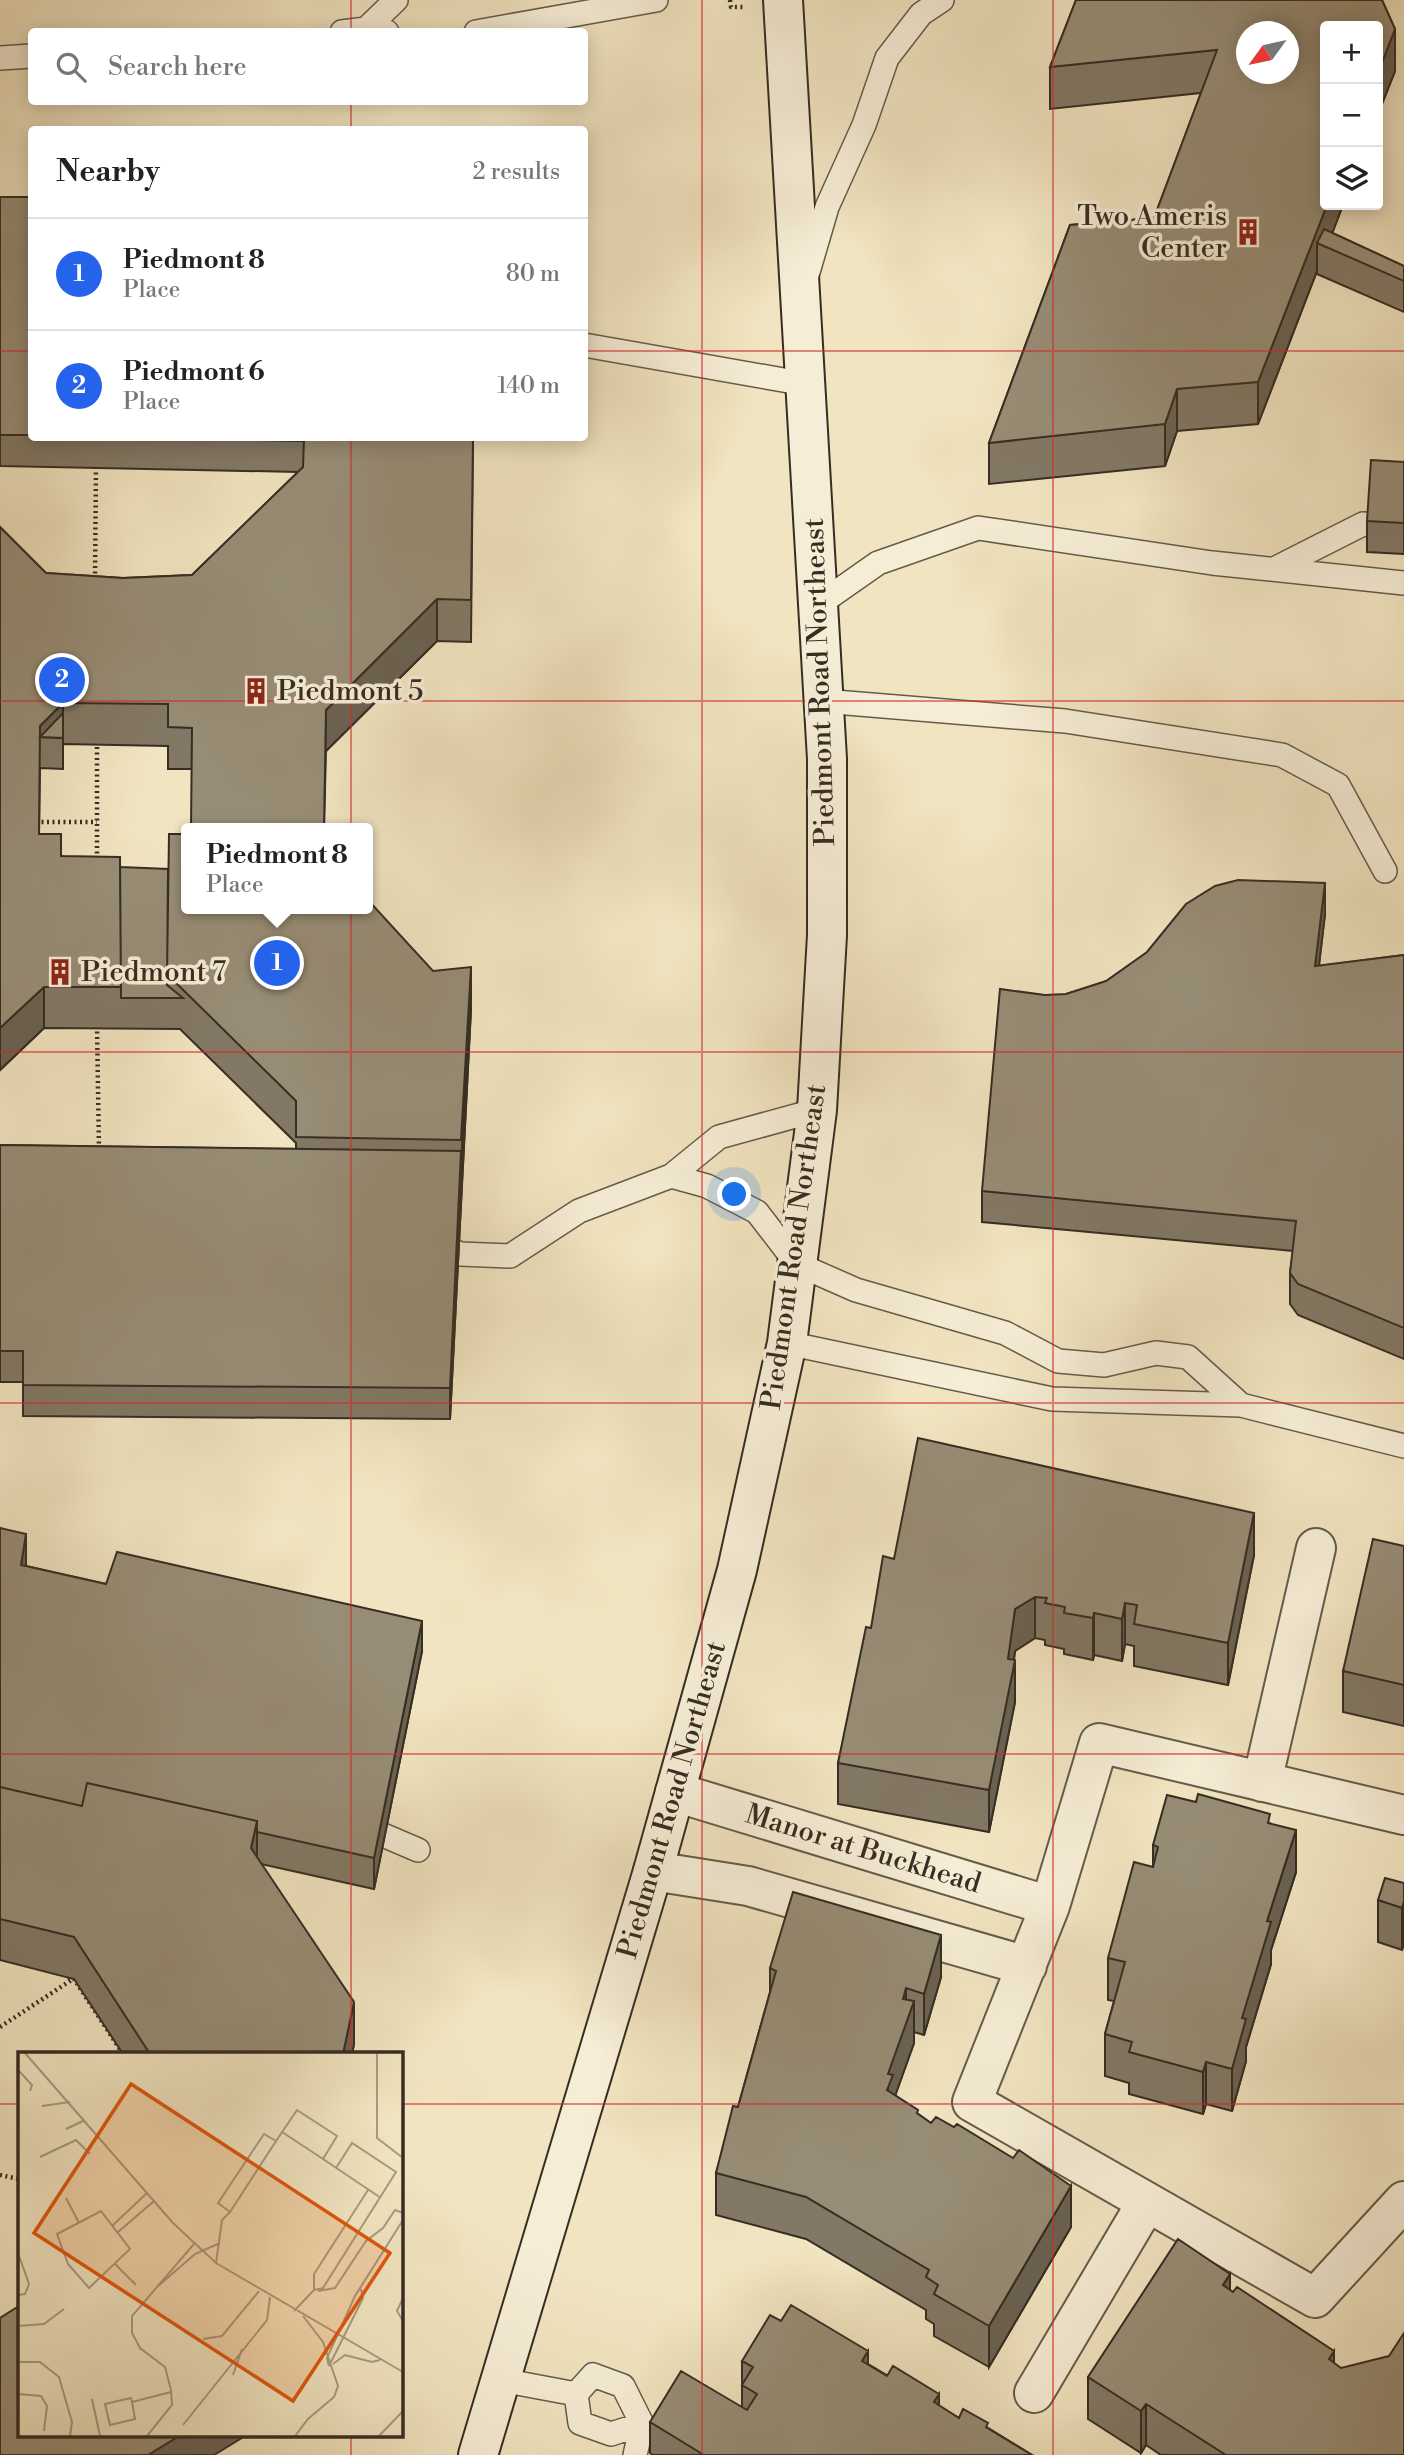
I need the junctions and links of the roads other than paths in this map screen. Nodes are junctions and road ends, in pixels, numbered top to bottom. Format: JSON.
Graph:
{"nodes":[{"id":1,"x":396,"y":0,"type":"edge"},
{"id":2,"x":656,"y":0,"type":"edge"},
{"id":3,"x":783,"y":0,"type":"edge"},
{"id":4,"x":942,"y":0,"type":"edge"},
{"id":5,"x":378,"y":28,"type":"edge"},
{"id":6,"x":498,"y":28,"type":"edge"},
{"id":7,"x":28,"y":56,"type":"edge"},
{"id":8,"x":0,"y":58,"type":"edge"},
{"id":9,"x":800,"y":302,"type":"junction"},
{"id":10,"x":588,"y":346,"type":"edge"},
{"id":11,"x":806,"y":384,"type":"junction"},
{"id":12,"x":1404,"y":527,"type":"edge"},
{"id":13,"x":1276,"y":568,"type":"junction"},
{"id":14,"x":1404,"y":583,"type":"edge"},
{"id":15,"x":818,"y":605,"type":"junction"},
{"id":16,"x":823,"y":701,"type":"junction"},
{"id":17,"x":1385,"y":871,"type":"dead end"},
{"id":18,"x":817,"y":1110,"type":"junction"},
{"id":19,"x":671,"y":1176,"type":"junction"},
{"id":20,"x":419,"y":1262,"type":"edge"},
{"id":21,"x":797,"y":1264,"type":"junction"},
{"id":22,"x":787,"y":1343,"type":"junction"},
{"id":23,"x":1241,"y":1405,"type":"junction"},
{"id":24,"x":1404,"y":1446,"type":"edge"},
{"id":25,"x":1316,"y":1548,"type":"dead end"},
{"id":26,"x":1262,"y":1782,"type":"junction"},
{"id":27,"x":675,"y":1792,"type":"junction"},
{"id":28,"x":1404,"y":1815,"type":"edge"},
{"id":29,"x":362,"y":1826,"type":"edge"},
{"id":30,"x":418,"y":1850,"type":"dead end"},
{"id":31,"x":653,"y":1871,"type":"junction"},
{"id":32,"x":1050,"y":1906,"type":"junction"},
{"id":33,"x":1027,"y":1966,"type":"junction"},
{"id":34,"x":1404,"y":2201,"type":"edge"},
{"id":35,"x":1147,"y":2202,"type":"junction"},
{"id":36,"x":501,"y":2380,"type":"junction"},
{"id":37,"x":1034,"y":2393,"type":"dead end"},
{"id":38,"x":576,"y":2394,"type":"junction"},
{"id":39,"x":642,"y":2424,"type":"junction"},
{"id":40,"x":478,"y":2455,"type":"edge"},
{"id":41,"x":635,"y":2455,"type":"edge"}],
"edges":[{"from":1,"to":5,"type":"lane"},
{"from":2,"to":6,"type":"lane"},
{"from":3,"to":9,"type":"main road","name":"Piedmont Road Northeast"},
{"from":4,"to":9,"type":"lane"},
{"from":7,"to":8,"type":"lane"},
{"from":9,"to":11,"type":"main road","name":"Piedmont Road Northeast"},
{"from":10,"to":11,"type":"lane"},
{"from":11,"to":15,"type":"main road","name":"Piedmont Road Northeast"},
{"from":12,"to":13,"type":"lane"},
{"from":13,"to":14,"type":"lane"},
{"from":13,"to":15,"type":"lane"},
{"from":15,"to":16,"type":"main road","name":"Piedmont Road Northeast"},
{"from":16,"to":17,"type":"lane"},
{"from":16,"to":18,"type":"main road","name":"Piedmont Road Northeast"},
{"from":18,"to":19,"type":"lane"},
{"from":18,"to":21,"type":"main road","name":"Piedmont Road Northeast"},
{"from":19,"to":20,"type":"lane"},
{"from":19,"to":21,"type":"lane"},
{"from":21,"to":22,"type":"main road","name":"Piedmont Road Northeast"},
{"from":21,"to":23,"type":"lane"},
{"from":22,"to":23,"type":"lane"},
{"from":22,"to":27,"type":"main road","name":"Piedmont Road Northeast"},
{"from":23,"to":24,"type":"lane"},
{"from":25,"to":26,"type":"main road"},
{"from":26,"to":28,"type":"main road"},
{"from":26,"to":32,"type":"main road"},
{"from":27,"to":31,"type":"main road","name":"Piedmont Road Northeast"},
{"from":27,"to":32,"type":"main road","name":"Manor at Buckhead"},
{"from":29,"to":30,"type":"lane"},
{"from":31,"to":33,"type":"main road"},
{"from":31,"to":36,"type":"main road","name":"Piedmont Road Northeast"},
{"from":32,"to":33,"type":"main road"},
{"from":33,"to":35,"type":"main road"},
{"from":34,"to":35,"type":"main road"},
{"from":35,"to":37,"type":"main road"},
{"from":36,"to":38,"type":"lane"},
{"from":36,"to":40,"type":"main road","name":"Piedmont Road Northeast"},
{"from":38,"to":39,"type":"lane"},
{"from":38,"to":39,"type":"lane"},
{"from":39,"to":41,"type":"lane"}]}
